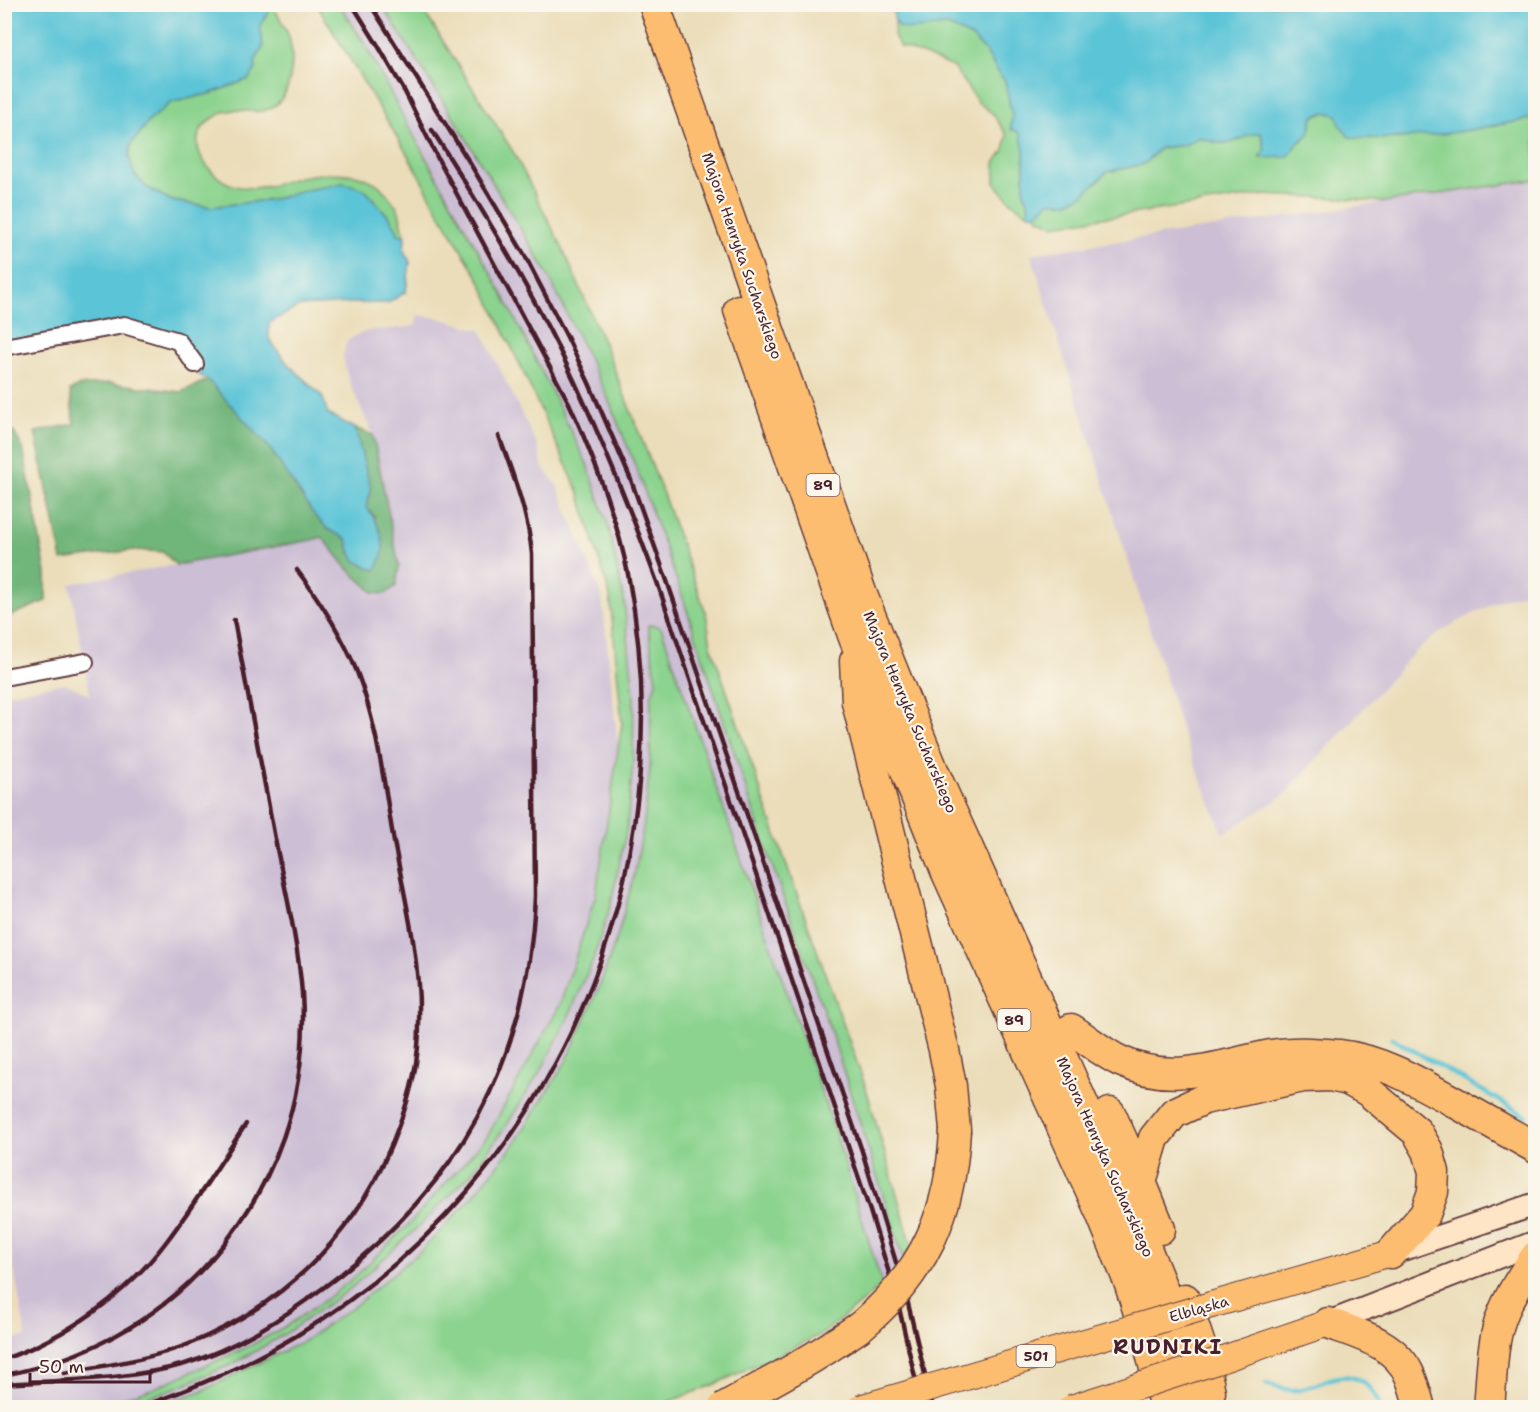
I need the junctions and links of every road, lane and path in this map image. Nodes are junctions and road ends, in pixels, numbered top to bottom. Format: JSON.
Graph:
{"nodes":[{"id":1,"x":633,"y":4,"type":"edge"},
{"id":2,"x":654,"y":4,"type":"edge"},
{"id":3,"x":710,"y":195,"type":"junction"},
{"id":4,"x":4,"y":347,"type":"edge"},
{"id":5,"x":195,"y":364,"type":"dead end"},
{"id":6,"x":853,"y":635,"type":"junction"},
{"id":7,"x":85,"y":662,"type":"dead end"},
{"id":8,"x":4,"y":677,"type":"edge"},
{"id":9,"x":934,"y":775,"type":"junction"},
{"id":10,"x":1071,"y":1029,"type":"junction"},
{"id":11,"x":1536,"y":1148,"type":"edge"},
{"id":12,"x":1142,"y":1182,"type":"junction"},
{"id":13,"x":1536,"y":1204,"type":"edge"},
{"id":14,"x":1536,"y":1242,"type":"edge"},
{"id":15,"x":1391,"y":1253,"type":"junction"},
{"id":16,"x":1536,"y":1256,"type":"edge"},
{"id":17,"x":1328,"y":1323,"type":"junction"},
{"id":18,"x":723,"y":1407,"type":"edge"},
{"id":19,"x":860,"y":1407,"type":"edge"},
{"id":20,"x":1071,"y":1407,"type":"edge"},
{"id":21,"x":1165,"y":1407,"type":"edge"},
{"id":22,"x":1194,"y":1407,"type":"edge"},
{"id":23,"x":1214,"y":1407,"type":"edge"},
{"id":24,"x":1420,"y":1407,"type":"edge"},
{"id":25,"x":1489,"y":1407,"type":"edge"}],
"edges":[{"from":1,"to":3,"type":"highway","name":"Majora Henryka Sucharskiego","number":"89"},
{"from":2,"to":3,"type":"highway","name":"Majora Henryka Sucharskiego","number":"89"},
{"from":3,"to":6,"type":"highway","name":"Majora Henryka Sucharskiego","number":"89"},
{"from":3,"to":9,"type":"highway","name":"Majora Henryka Sucharskiego","number":"89"},
{"from":4,"to":5,"type":"street"},
{"from":6,"to":18,"type":"highway","bridge":true},
{"from":6,"to":21,"type":"highway","name":"Majora Henryka Sucharskiego","number":"89"},
{"from":7,"to":8,"type":"street"},
{"from":9,"to":10,"type":"highway"},
{"from":9,"to":22,"type":"highway","name":"Majora Henryka Sucharskiego","number":"89"},
{"from":10,"to":11,"type":"highway"},
{"from":10,"to":12,"type":"highway"},
{"from":12,"to":15,"type":"highway"},
{"from":12,"to":23,"type":"highway"},
{"from":13,"to":15,"type":"main road","name":"Elbląska","number":"501"},
{"from":14,"to":17,"type":"main road"},
{"from":15,"to":19,"type":"main road","name":"Elbląska","number":"501","bridge":true},
{"from":16,"to":25,"type":"highway"},
{"from":17,"to":20,"type":"main road","bridge":true},
{"from":17,"to":24,"type":"highway"}]}
